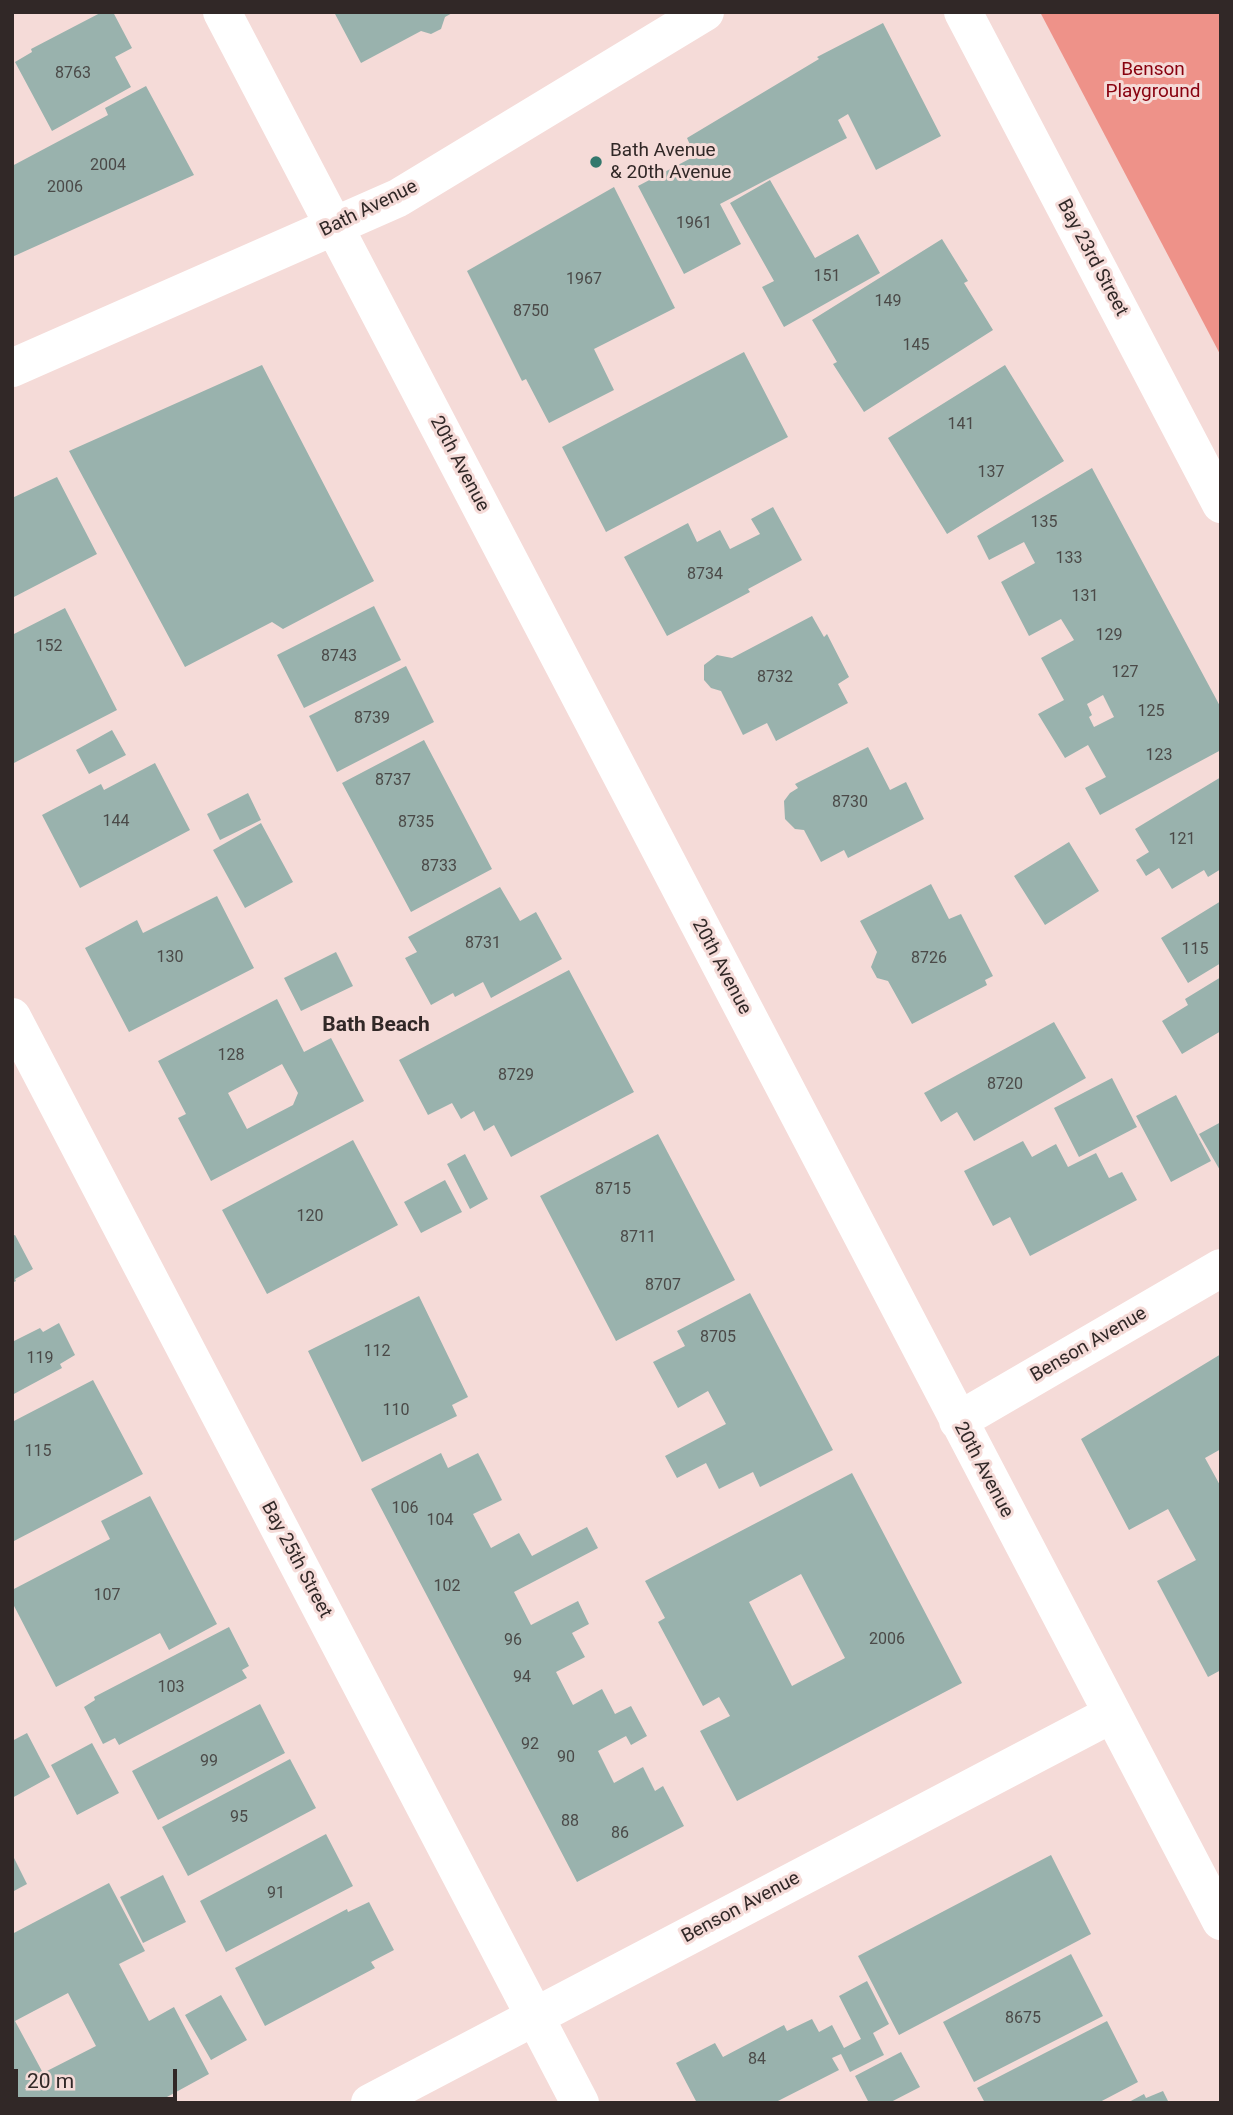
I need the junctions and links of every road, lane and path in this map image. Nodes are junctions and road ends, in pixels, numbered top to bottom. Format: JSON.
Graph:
{"nodes":[{"id":1,"x":222,"y":12,"type":"edge"},
{"id":2,"x":705,"y":12,"type":"edge"},
{"id":3,"x":963,"y":12,"type":"edge"},
{"id":4,"x":336,"y":226,"type":"junction"},
{"id":5,"x":12,"y":368,"type":"edge"},
{"id":6,"x":1221,"y":504,"type":"edge"},
{"id":7,"x":12,"y":1017,"type":"edge"},
{"id":8,"x":1221,"y":1268,"type":"edge"},
{"id":9,"x":958,"y":1421,"type":"junction"},
{"id":10,"x":1112,"y":1714,"type":"junction"},
{"id":11,"x":1221,"y":1921,"type":"edge"},
{"id":12,"x":535,"y":2016,"type":"junction"},
{"id":13,"x":370,"y":2103,"type":"edge"},
{"id":14,"x":580,"y":2103,"type":"edge"}],
"edges":[{"from":1,"to":4,"type":"street","name":"20th Avenue"},
{"from":2,"to":4,"type":"street","name":"Bath Avenue"},
{"from":3,"to":6,"type":"street","name":"Bay 23rd Street"},
{"from":4,"to":5,"type":"street","name":"Bath Avenue"},
{"from":4,"to":9,"type":"street","name":"20th Avenue"},
{"from":7,"to":12,"type":"street","name":"Bay 25th Street"},
{"from":8,"to":9,"type":"street","name":"Benson Avenue"},
{"from":9,"to":10,"type":"street","name":"20th Avenue"},
{"from":10,"to":11,"type":"street","name":"20th Avenue"},
{"from":10,"to":12,"type":"street","name":"Benson Avenue"},
{"from":12,"to":13,"type":"street","name":"Benson Avenue"},
{"from":12,"to":14,"type":"street","name":"Bay 25th Street"}]}
